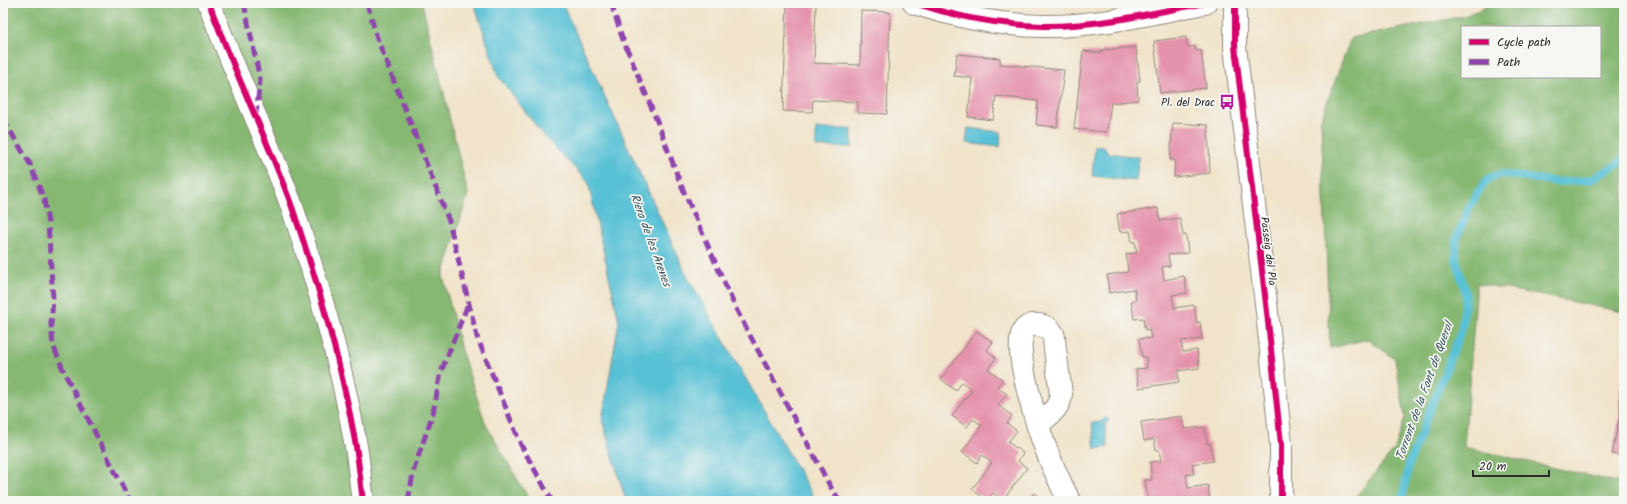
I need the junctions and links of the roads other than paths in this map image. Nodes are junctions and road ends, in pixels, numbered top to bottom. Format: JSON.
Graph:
{"nodes":[{"id":1,"x":208,"y":3,"type":"edge"},
{"id":2,"x":914,"y":3,"type":"edge"},
{"id":3,"x":1205,"y":3,"type":"edge"},
{"id":4,"x":1235,"y":3,"type":"edge"},
{"id":5,"x":1038,"y":425,"type":"dead end"},
{"id":6,"x":363,"y":501,"type":"edge"},
{"id":7,"x":1069,"y":501,"type":"edge"},
{"id":8,"x":1281,"y":501,"type":"edge"}],
"edges":[{"from":1,"to":6,"type":"street"},
{"from":2,"to":3,"type":"street"},
{"from":4,"to":8,"type":"street","name":"Passeig del Pla"},
{"from":5,"to":7,"type":"street"}]}
